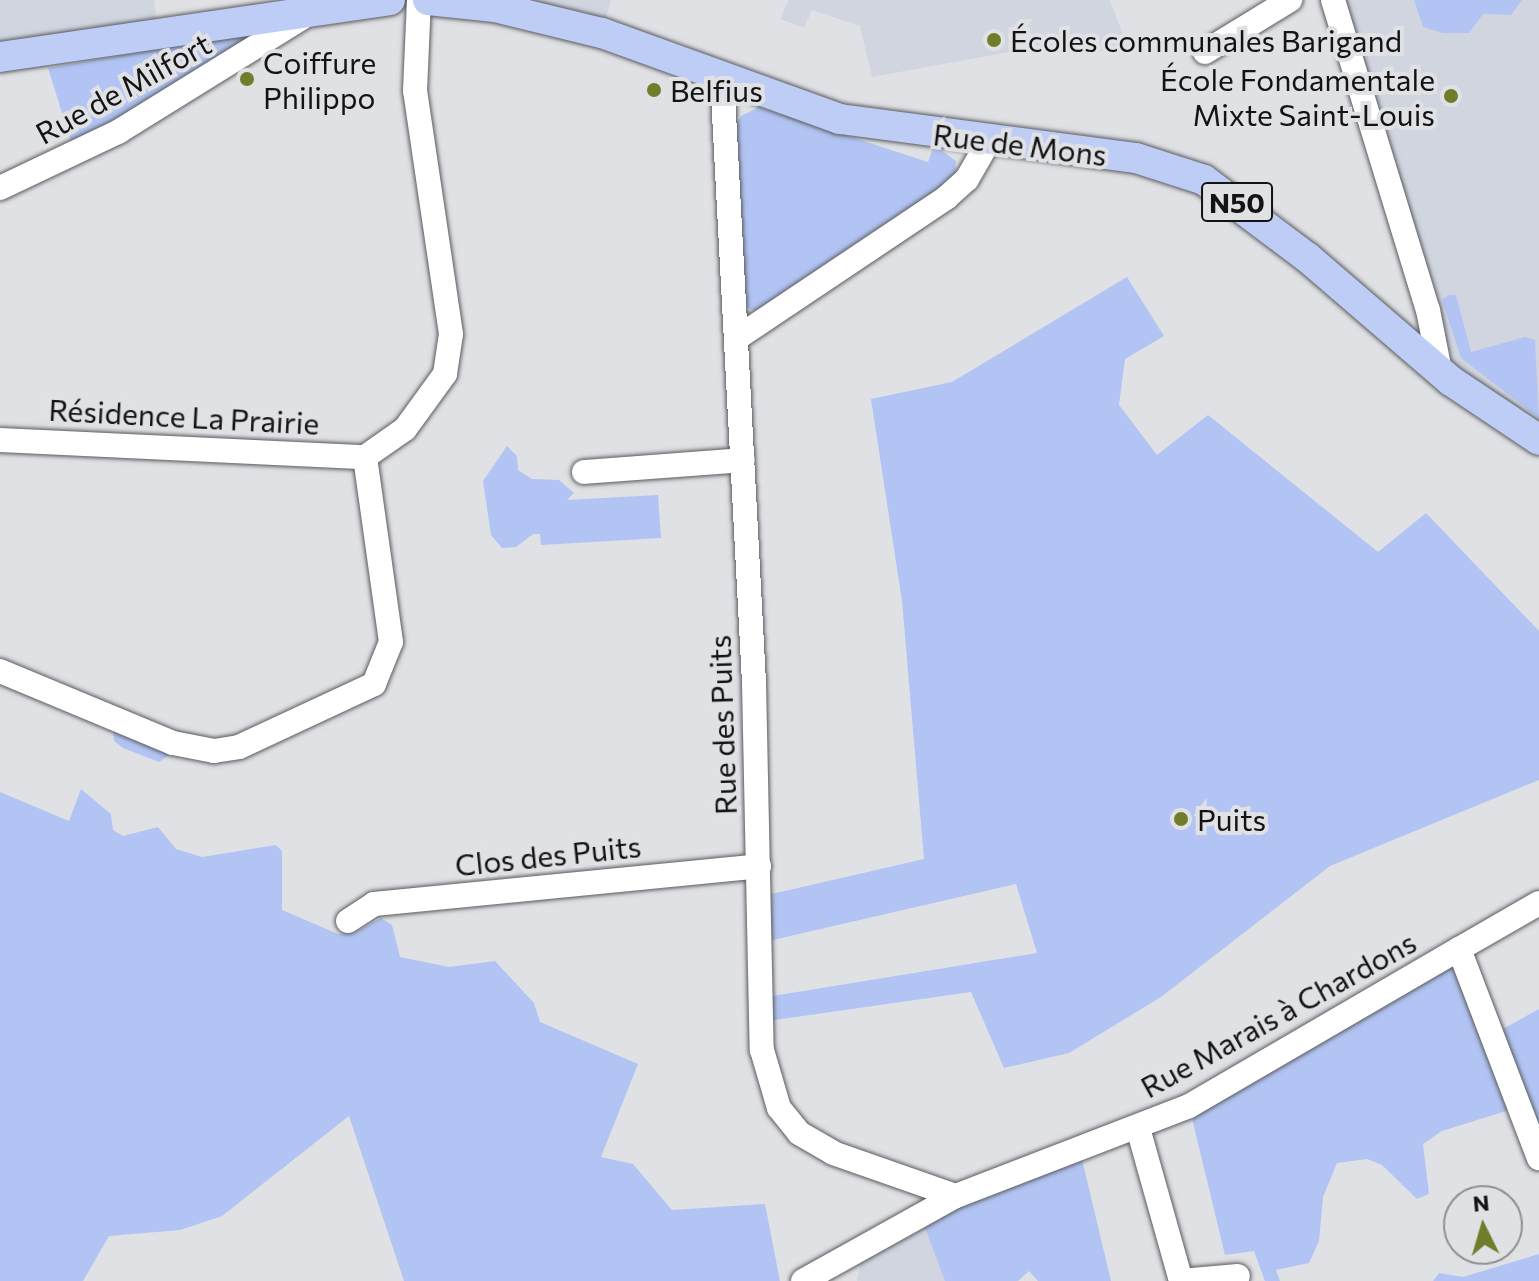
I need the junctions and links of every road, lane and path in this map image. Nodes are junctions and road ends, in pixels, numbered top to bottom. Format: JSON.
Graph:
{"nodes":[{"id":1,"x":390,"y":0,"type":"edge"},
{"id":2,"x":419,"y":0,"type":"edge"},
{"id":3,"x":428,"y":0,"type":"edge"},
{"id":4,"x":1290,"y":0,"type":"edge"},
{"id":5,"x":1333,"y":0,"type":"edge"},
{"id":6,"x":314,"y":10,"type":"junction"},
{"id":7,"x":1205,"y":52,"type":"dead end"},
{"id":8,"x":0,"y":57,"type":"edge"},
{"id":9,"x":722,"y":76,"type":"junction"},
{"id":10,"x":989,"y":141,"type":"junction"},
{"id":11,"x":0,"y":188,"type":"edge"},
{"id":12,"x":737,"y":338,"type":"junction"},
{"id":13,"x":1440,"y":371,"type":"junction"},
{"id":14,"x":0,"y":440,"type":"edge"},
{"id":15,"x":1539,"y":440,"type":"edge"},
{"id":16,"x":365,"y":457,"type":"junction"},
{"id":17,"x":743,"y":460,"type":"junction"},
{"id":18,"x":584,"y":472,"type":"dead end"},
{"id":19,"x":0,"y":671,"type":"edge"},
{"id":20,"x":759,"y":866,"type":"junction"},
{"id":21,"x":1539,"y":903,"type":"edge"},
{"id":22,"x":348,"y":921,"type":"dead end"},
{"id":23,"x":1459,"y":949,"type":"junction"},
{"id":24,"x":1138,"y":1128,"type":"junction"},
{"id":25,"x":1539,"y":1158,"type":"edge"},
{"id":26,"x":956,"y":1196,"type":"junction"},
{"id":27,"x":1238,"y":1276,"type":"dead end"},
{"id":28,"x":803,"y":1281,"type":"edge"},
{"id":29,"x":1181,"y":1281,"type":"edge"}],
"edges":[{"from":1,"to":6,"type":"main road"},
{"from":2,"to":16,"type":"street"},
{"from":3,"to":9,"type":"main road","name":"Rue de Mons","number":"N50"},
{"from":4,"to":7,"type":"street"},
{"from":5,"to":13,"type":"street"},
{"from":6,"to":8,"type":"main road"},
{"from":6,"to":11,"type":"street","name":"Rue de Milfort"},
{"from":9,"to":10,"type":"main road","name":"Rue de Mons","number":"N50"},
{"from":9,"to":12,"type":"street","name":"Rue des Puits"},
{"from":10,"to":12,"type":"street"},
{"from":10,"to":13,"type":"main road","name":"Rue de Mons","number":"N50"},
{"from":12,"to":17,"type":"street","name":"Rue des Puits"},
{"from":13,"to":15,"type":"main road","name":"Rue de Mons","number":"N50"},
{"from":14,"to":16,"type":"street","name":"Résidence La Prairie"},
{"from":16,"to":19,"type":"street"},
{"from":17,"to":18,"type":"street"},
{"from":17,"to":20,"type":"street","name":"Rue des Puits"},
{"from":20,"to":22,"type":"street","name":"Clos des Puits"},
{"from":20,"to":26,"type":"street","name":"Rue des Puits"},
{"from":21,"to":23,"type":"street","name":"Rue Marais à Chardons"},
{"from":23,"to":24,"type":"street","name":"Rue Marais à Chardons"},
{"from":23,"to":25,"type":"street"},
{"from":24,"to":26,"type":"street","name":"Rue Marais à Chardons"},
{"from":24,"to":29,"type":"street"},
{"from":26,"to":28,"type":"street","name":"Rue Marais à Chardons"},
{"from":27,"to":29,"type":"street"}]}
